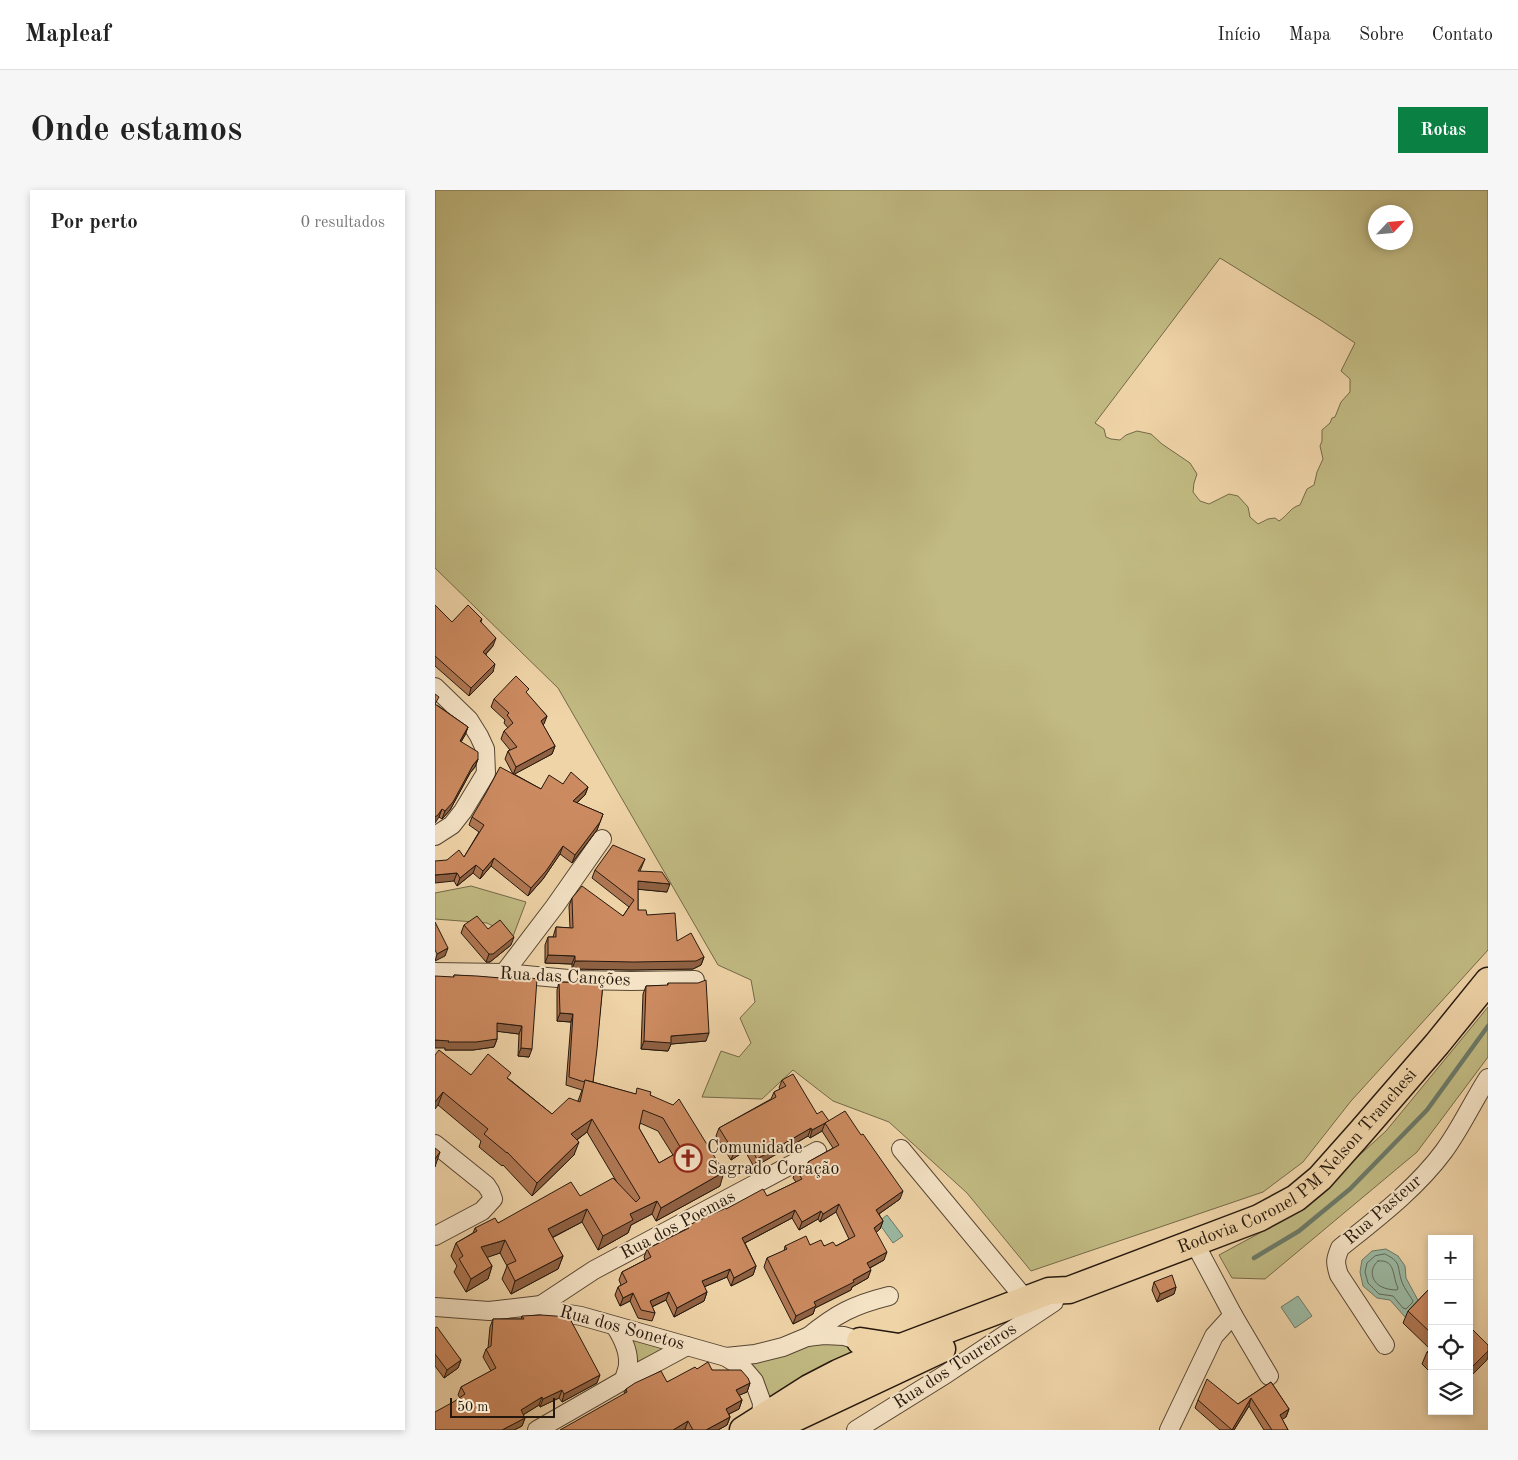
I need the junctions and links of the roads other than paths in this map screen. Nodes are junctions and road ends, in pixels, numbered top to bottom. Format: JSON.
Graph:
{"nodes":[{"id":1,"x":435,"y":687,"type":"edge"},
{"id":2,"x":435,"y":836,"type":"edge"},
{"id":3,"x":602,"y":839,"type":"dead end"},
{"id":4,"x":435,"y":972,"type":"edge"},
{"id":5,"x":504,"y":972,"type":"junction"},
{"id":6,"x":695,"y":980,"type":"dead end"},
{"id":7,"x":1488,"y":981,"type":"edge"},
{"id":8,"x":1488,"y":1078,"type":"edge"},
{"id":9,"x":435,"y":1144,"type":"edge"},
{"id":10,"x":901,"y":1149,"type":"dead end"},
{"id":11,"x":817,"y":1151,"type":"dead end"},
{"id":12,"x":435,"y":1236,"type":"edge"},
{"id":13,"x":1194,"y":1242,"type":"junction"},
{"id":14,"x":889,"y":1296,"type":"dead end"},
{"id":15,"x":1062,"y":1296,"type":"junction"},
{"id":16,"x":1026,"y":1300,"type":"junction"},
{"id":17,"x":541,"y":1305,"type":"junction"},
{"id":18,"x":435,"y":1307,"type":"edge"},
{"id":19,"x":1233,"y":1315,"type":"junction"},
{"id":20,"x":615,"y":1326,"type":"junction"},
{"id":21,"x":807,"y":1337,"type":"junction"},
{"id":22,"x":1385,"y":1345,"type":"dead end"},
{"id":23,"x":687,"y":1346,"type":"junction"},
{"id":24,"x":866,"y":1349,"type":"junction"},
{"id":25,"x":726,"y":1357,"type":"junction"},
{"id":26,"x":1269,"y":1376,"type":"dead end"},
{"id":27,"x":624,"y":1380,"type":"junction"},
{"id":28,"x":768,"y":1425,"type":"edge"},
{"id":29,"x":537,"y":1430,"type":"edge"},
{"id":30,"x":856,"y":1430,"type":"edge"},
{"id":31,"x":1169,"y":1430,"type":"edge"}],
"edges":[{"from":1,"to":2,"type":"street"},
{"from":3,"to":5,"type":"street"},
{"from":4,"to":5,"type":"street","name":"Rua das Canções"},
{"from":5,"to":6,"type":"street","name":"Rua das Canções"},
{"from":7,"to":13,"type":"highway","name":"Rodovia Coronel PM Nelson Tranchesi"},
{"from":8,"to":22,"type":"street","name":"Rua Pasteur"},
{"from":9,"to":12,"type":"street"},
{"from":10,"to":16,"type":"street"},
{"from":11,"to":17,"type":"street","name":"Rua dos Poemas"},
{"from":13,"to":15,"type":"highway","name":"Rodovia Coronel PM Nelson Tranchesi"},
{"from":13,"to":19,"type":"street"},
{"from":14,"to":21,"type":"street","name":"Rua dos Sonetos"},
{"from":15,"to":16,"type":"highway","name":"Rodovia Coronel PM Nelson Tranchesi"},
{"from":15,"to":28,"type":"highway","name":"Rodovia Coronel PM Nelson Tranchesi"},
{"from":15,"to":30,"type":"street","name":"Rua dos Toureiros"},
{"from":16,"to":24,"type":"highway","name":"Rodovia Coronel PM Nelson Tranchesi"},
{"from":17,"to":18,"type":"street","name":"Rua dos Sonetos"},
{"from":17,"to":20,"type":"street","name":"Rua dos Sonetos"},
{"from":19,"to":26,"type":"street"},
{"from":19,"to":31,"type":"street"},
{"from":20,"to":23,"type":"street","name":"Rua dos Sonetos"},
{"from":20,"to":27,"type":"street"},
{"from":21,"to":24,"type":"street","name":"Rua dos Sonetos"},
{"from":21,"to":25,"type":"street","name":"Rua dos Sonetos"},
{"from":23,"to":25,"type":"street","name":"Rua dos Sonetos"},
{"from":23,"to":27,"type":"street"},
{"from":24,"to":28,"type":"highway","name":"Rodovia Coronel PM Nelson Tranchesi"},
{"from":25,"to":28,"type":"street"},
{"from":27,"to":29,"type":"street"}]}
